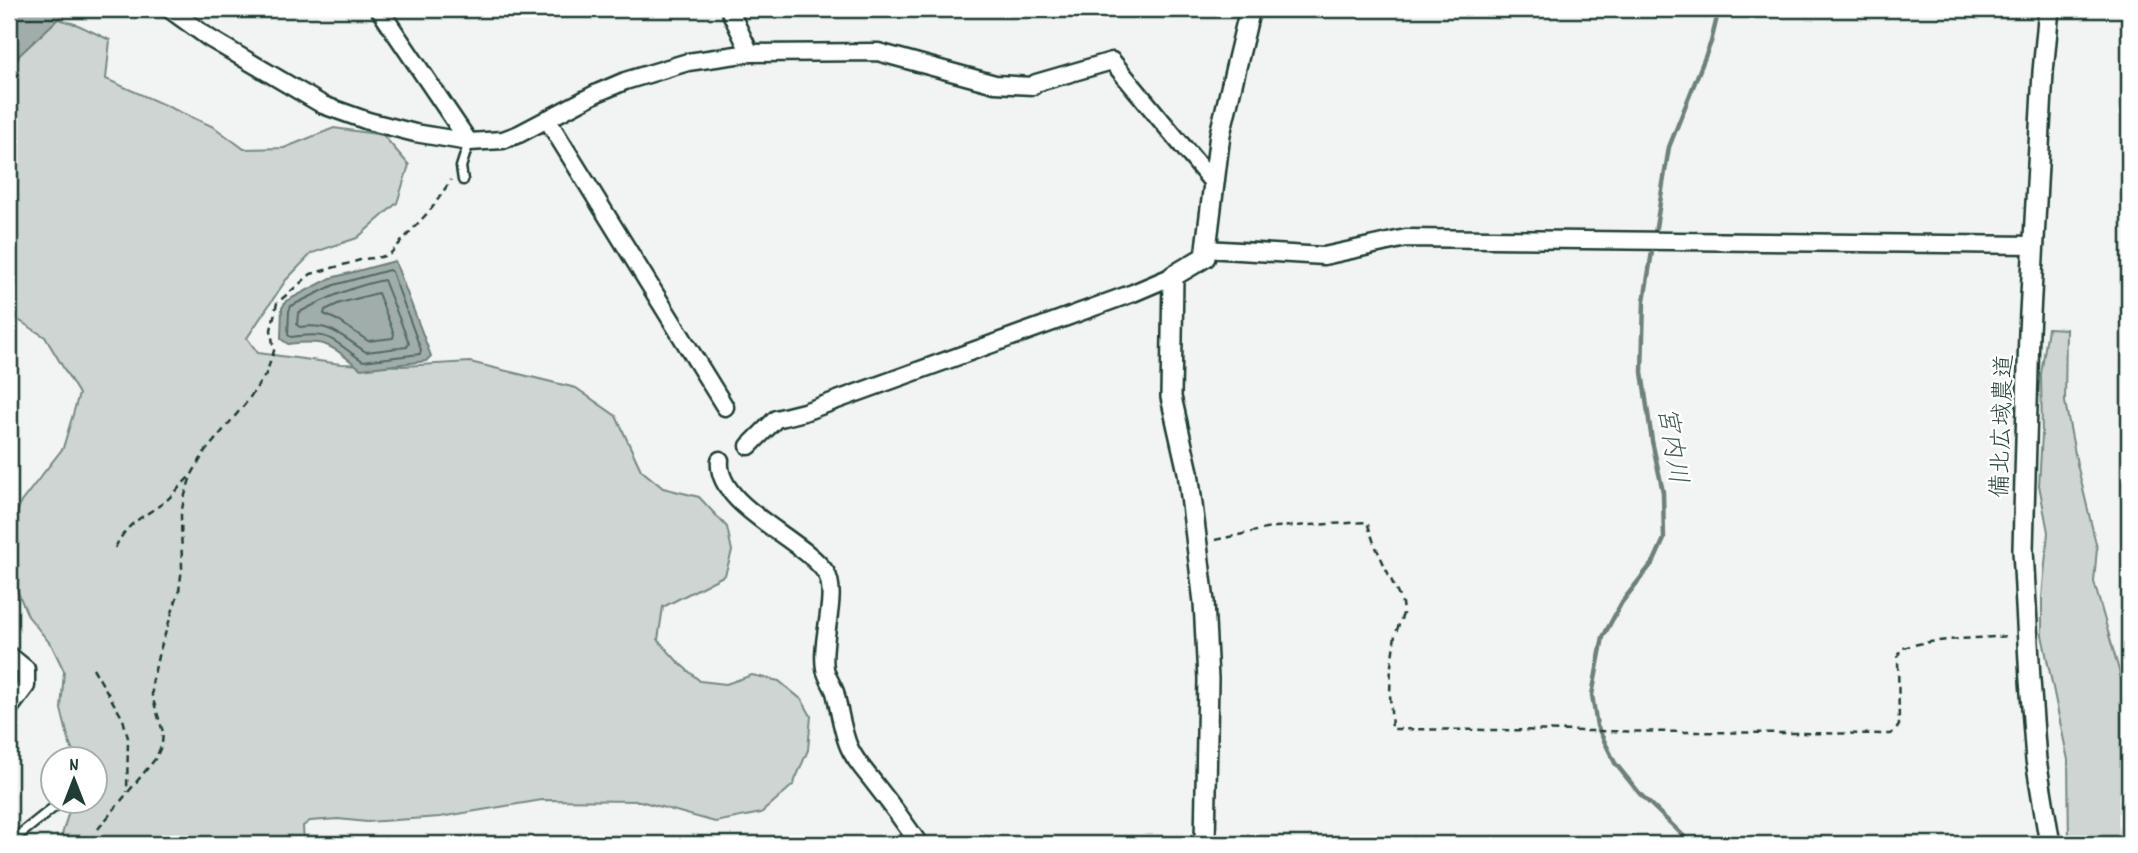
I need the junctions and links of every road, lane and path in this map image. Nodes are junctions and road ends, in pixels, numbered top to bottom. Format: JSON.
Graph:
{"nodes":[{"id":1,"x":169,"y":9,"type":"edge"},
{"id":2,"x":379,"y":9,"type":"edge"},
{"id":3,"x":729,"y":9,"type":"edge"},
{"id":4,"x":1250,"y":9,"type":"edge"},
{"id":5,"x":2049,"y":9,"type":"edge"},
{"id":6,"x":750,"y":53,"type":"junction"},
{"id":7,"x":547,"y":119,"type":"junction"},
{"id":8,"x":469,"y":142,"type":"junction"},
{"id":9,"x":461,"y":167,"type":"junction"},
{"id":10,"x":463,"y":180,"type":"dead end"},
{"id":11,"x":1214,"y":184,"type":"junction"},
{"id":12,"x":2035,"y":245,"type":"junction"},
{"id":13,"x":1206,"y":249,"type":"junction"},
{"id":14,"x":1173,"y":276,"type":"junction"},
{"id":15,"x":725,"y":407,"type":"dead end"},
{"id":16,"x":749,"y":446,"type":"dead end"},
{"id":17,"x":720,"y":460,"type":"dead end"},
{"id":18,"x":191,"y":475,"type":"junction"},
{"id":19,"x":1198,"y":543,"type":"junction"},
{"id":20,"x":115,"y":548,"type":"dead end"},
{"id":21,"x":2028,"y":634,"type":"junction"},
{"id":22,"x":9,"y":655,"type":"edge"},
{"id":23,"x":93,"y":668,"type":"dead end"},
{"id":24,"x":9,"y":709,"type":"edge"},
{"id":25,"x":127,"y":793,"type":"junction"},
{"id":26,"x":45,"y":814,"type":"edge"},
{"id":27,"x":98,"y":829,"type":"dead end"},
{"id":28,"x":9,"y":844,"type":"edge"},
{"id":29,"x":919,"y":844,"type":"edge"},
{"id":30,"x":1205,"y":844,"type":"edge"},
{"id":31,"x":2050,"y":844,"type":"edge"}],
"edges":[{"from":1,"to":8,"type":"street"},
{"from":2,"to":8,"type":"street"},
{"from":3,"to":6,"type":"street"},
{"from":4,"to":11,"type":"street"},
{"from":5,"to":12,"type":"street","name":"備北広域農道"},
{"from":6,"to":7,"type":"street"},
{"from":6,"to":11,"type":"street"},
{"from":7,"to":8,"type":"street"},
{"from":7,"to":15,"type":"street"},
{"from":8,"to":9,"type":"lane"},
{"from":9,"to":10,"type":"lane"},
{"from":9,"to":18,"type":"path"},
{"from":11,"to":13,"type":"street"},
{"from":12,"to":13,"type":"street"},
{"from":12,"to":21,"type":"street","name":"備北広域農道"},
{"from":13,"to":14,"type":"street"},
{"from":14,"to":16,"type":"street"},
{"from":14,"to":19,"type":"street"},
{"from":17,"to":29,"type":"street"},
{"from":18,"to":20,"type":"path"},
{"from":18,"to":25,"type":"path"},
{"from":19,"to":21,"type":"path"},
{"from":19,"to":30,"type":"street"},
{"from":21,"to":31,"type":"street","name":"備北広域農道"},
{"from":22,"to":24,"type":"street"},
{"from":23,"to":25,"type":"path"},
{"from":25,"to":27,"type":"path"},
{"from":26,"to":28,"type":"lane"}]}
